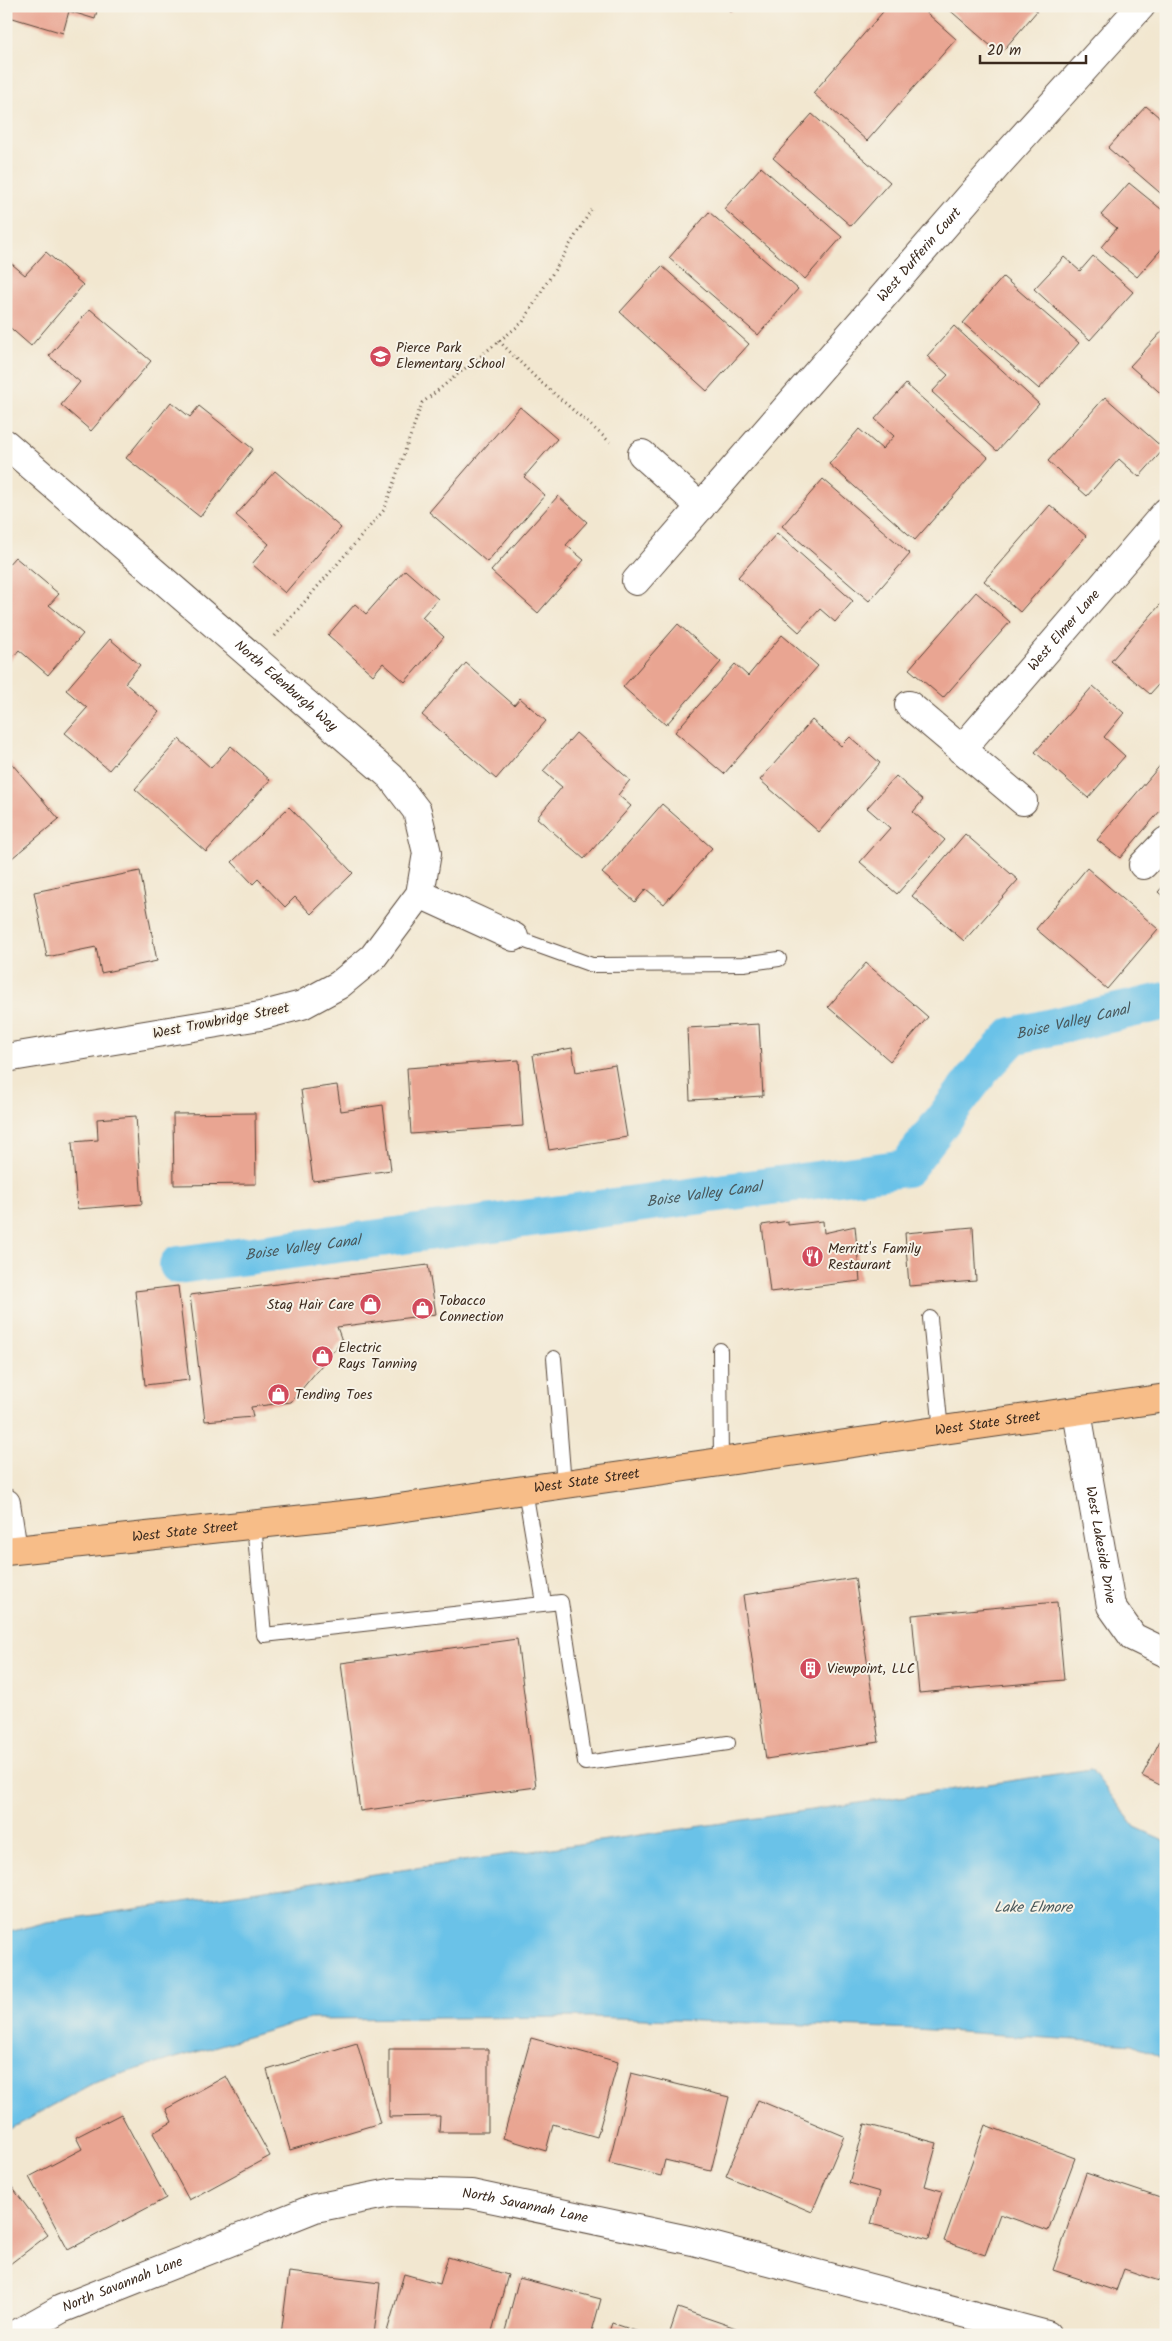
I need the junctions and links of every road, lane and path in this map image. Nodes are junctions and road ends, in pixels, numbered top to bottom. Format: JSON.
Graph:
{"nodes":[{"id":1,"x":1141,"y":6,"type":"edge"},
{"id":2,"x":591,"y":210,"type":"dead end"},
{"id":3,"x":499,"y":341,"type":"junction"},
{"id":4,"x":610,"y":442,"type":"dead end"},
{"id":5,"x":6,"y":444,"type":"edge"},
{"id":6,"x":642,"y":454,"type":"dead end"},
{"id":7,"x":701,"y":507,"type":"junction"},
{"id":8,"x":1166,"y":512,"type":"edge"},
{"id":9,"x":636,"y":581,"type":"dead end"},
{"id":10,"x":255,"y":659,"type":"junction"},
{"id":11,"x":909,"y":705,"type":"dead end"},
{"id":12,"x":961,"y":750,"type":"junction"},
{"id":13,"x":1023,"y":801,"type":"dead end"},
{"id":14,"x":1166,"y":840,"type":"edge"},
{"id":15,"x":1143,"y":865,"type":"dead end"},
{"id":16,"x":420,"y":894,"type":"junction"},
{"id":17,"x":514,"y":937,"type":"joint"},
{"id":18,"x":779,"y":960,"type":"dead end"},
{"id":19,"x":6,"y":1058,"type":"edge"},
{"id":20,"x":930,"y":1318,"type":"dead end"},
{"id":21,"x":720,"y":1350,"type":"dead end"},
{"id":22,"x":554,"y":1358,"type":"dead end"},
{"id":23,"x":1166,"y":1398,"type":"edge"},
{"id":24,"x":1078,"y":1412,"type":"junction"},
{"id":25,"x":940,"y":1431,"type":"junction"},
{"id":26,"x":721,"y":1462,"type":"junction"},
{"id":27,"x":564,"y":1485,"type":"junction"},
{"id":28,"x":525,"y":1490,"type":"junction"},
{"id":29,"x":6,"y":1503,"type":"edge"},
{"id":30,"x":254,"y":1524,"type":"junction"},
{"id":31,"x":10,"y":1550,"type":"edge"},
{"id":32,"x":544,"y":1603,"type":"junction"},
{"id":33,"x":1166,"y":1653,"type":"edge"},
{"id":34,"x":728,"y":1743,"type":"dead end"},
{"id":35,"x":15,"y":2335,"type":"edge"},
{"id":36,"x":1047,"y":2335,"type":"edge"}],
"edges":[{"from":1,"to":7,"type":"street","name":"West Dufferin Court"},
{"from":2,"to":3,"type":"path"},
{"from":3,"to":4,"type":"path"},
{"from":3,"to":10,"type":"path"},
{"from":5,"to":10,"type":"street","name":"North Edenburgh Way"},
{"from":6,"to":7,"type":"street"},
{"from":7,"to":9,"type":"street","name":"West Dufferin Court"},
{"from":8,"to":12,"type":"street","name":"West Elmer Lane"},
{"from":10,"to":16,"type":"street","name":"North Edenburgh Way"},
{"from":11,"to":12,"type":"street"},
{"from":12,"to":13,"type":"street"},
{"from":14,"to":15,"type":"street"},
{"from":16,"to":17,"type":"street"},
{"from":16,"to":19,"type":"street","name":"West Trowbridge Street"},
{"from":17,"to":18,"type":"lane"},
{"from":20,"to":25,"type":"lane"},
{"from":21,"to":26,"type":"lane"},
{"from":22,"to":27,"type":"lane"},
{"from":23,"to":24,"type":"main road","name":"West State Street"},
{"from":24,"to":25,"type":"main road","name":"West State Street"},
{"from":24,"to":33,"type":"street","name":"West Lakeside Drive"},
{"from":25,"to":26,"type":"main road","name":"West State Street"},
{"from":26,"to":27,"type":"main road","name":"West State Street"},
{"from":27,"to":28,"type":"main road","name":"West State Street"},
{"from":28,"to":30,"type":"main road","name":"West State Street"},
{"from":28,"to":32,"type":"lane"},
{"from":29,"to":31,"type":"street"},
{"from":30,"to":31,"type":"main road","name":"West State Street"},
{"from":30,"to":32,"type":"lane"},
{"from":32,"to":34,"type":"lane"},
{"from":35,"to":36,"type":"street","name":"North Savannah Lane"}]}
